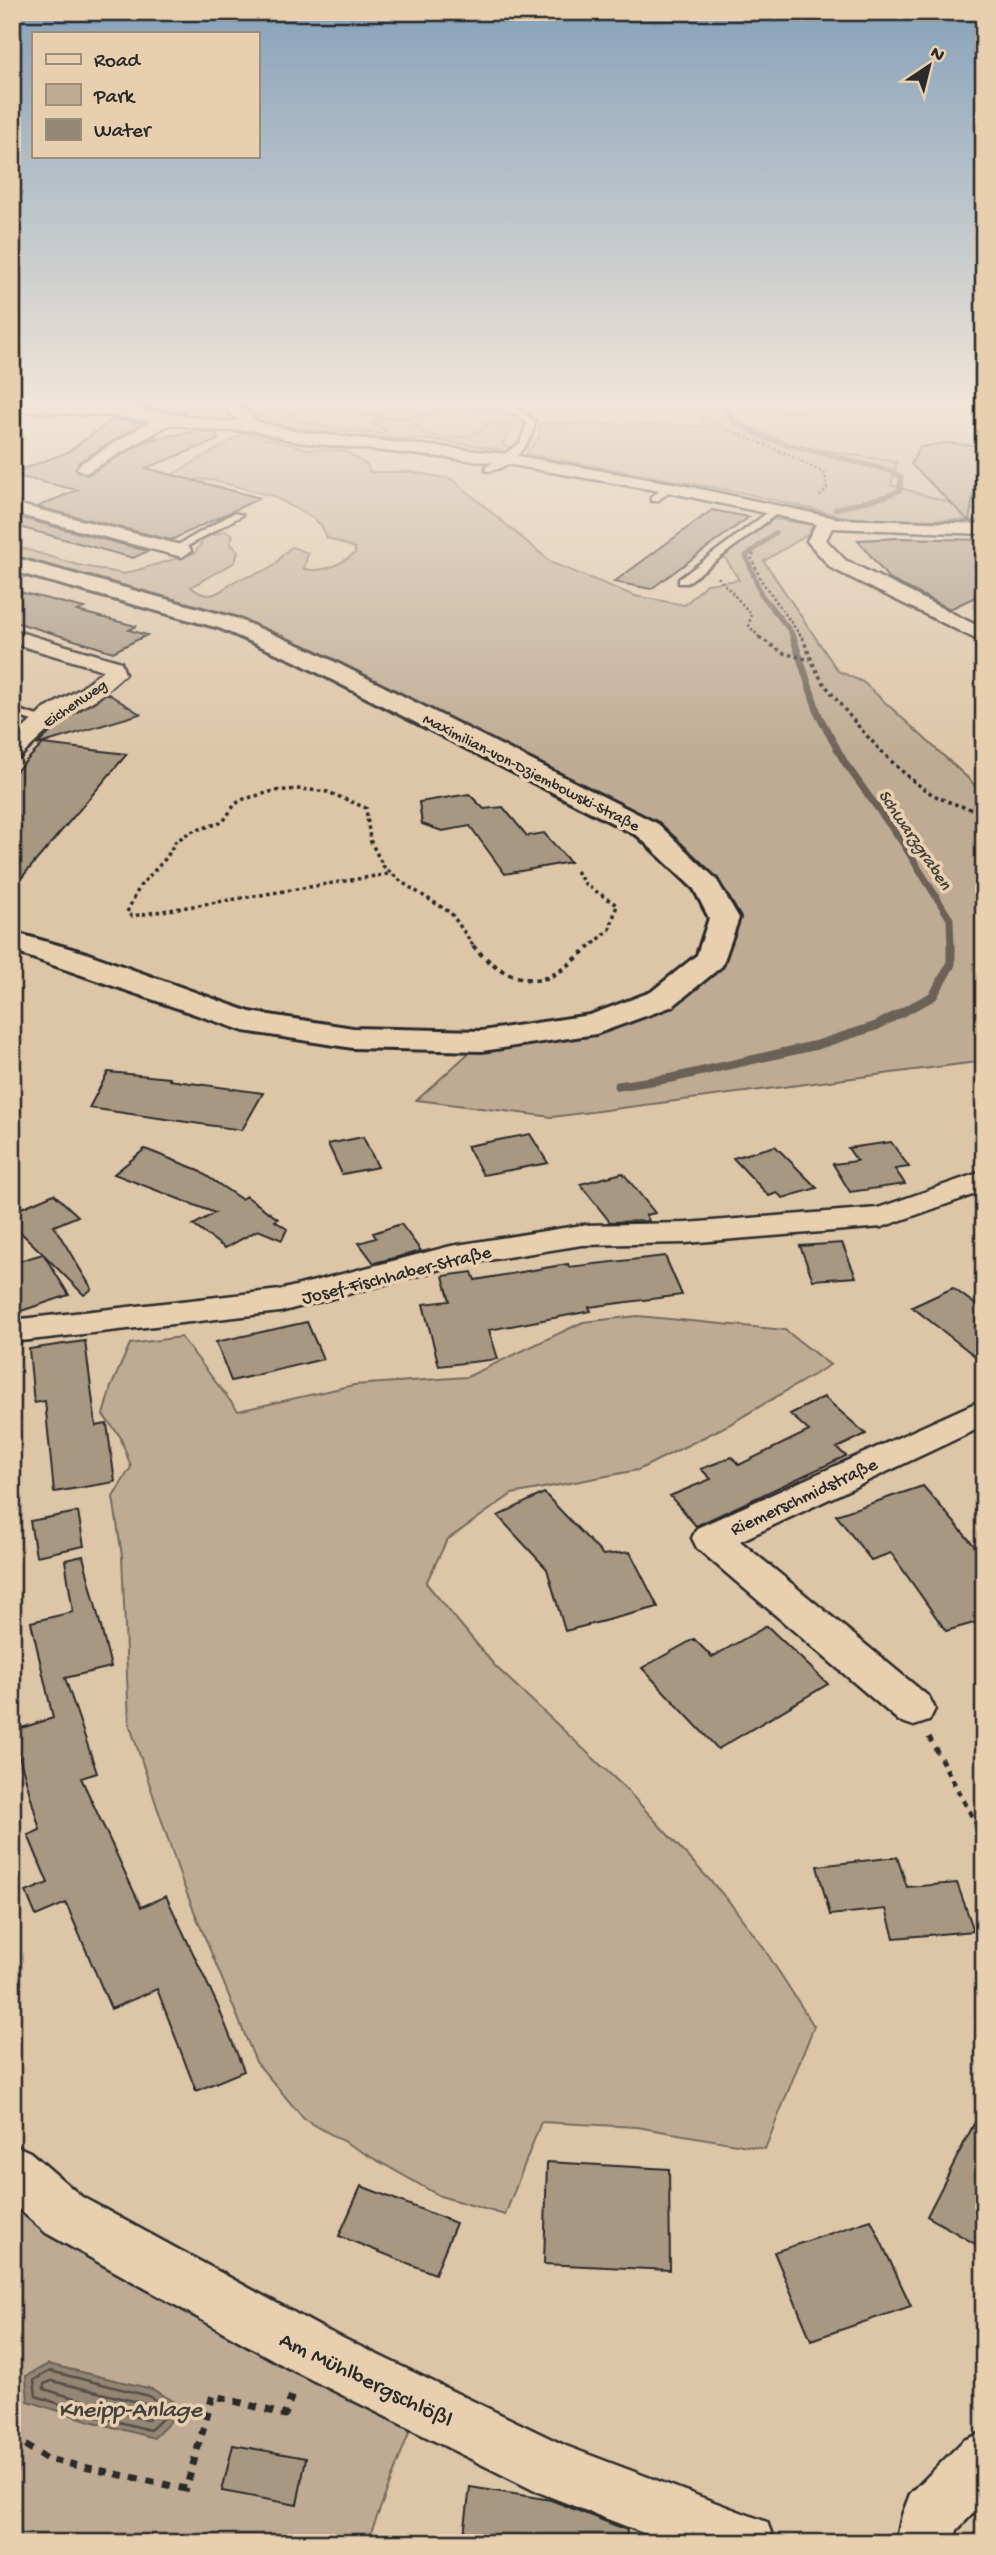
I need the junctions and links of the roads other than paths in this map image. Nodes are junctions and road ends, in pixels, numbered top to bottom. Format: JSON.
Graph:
{"nodes":[{"id":1,"x":61,"y":520,"type":"edge"},
{"id":2,"x":228,"y":520,"type":"edge"},
{"id":3,"x":769,"y":520,"type":"edge"},
{"id":4,"x":817,"y":520,"type":"edge"},
{"id":5,"x":826,"y":522,"type":"junction"},
{"id":6,"x":984,"y":529,"type":"edge"},
{"id":7,"x":179,"y":550,"type":"joint"},
{"id":8,"x":12,"y":564,"type":"edge"},
{"id":9,"x":683,"y":581,"type":"dead end"},
{"id":10,"x":12,"y":636,"type":"edge"},
{"id":11,"x":984,"y":637,"type":"edge"},
{"id":12,"x":12,"y":711,"type":"edge"},
{"id":13,"x":43,"y":721,"type":"junction"},
{"id":14,"x":12,"y":752,"type":"edge"},
{"id":15,"x":12,"y":942,"type":"edge"},
{"id":16,"x":984,"y":1180,"type":"edge"},
{"id":17,"x":12,"y":1331,"type":"edge"},
{"id":18,"x":984,"y":1411,"type":"edge"},
{"id":19,"x":914,"y":1709,"type":"road end"},
{"id":20,"x":12,"y":2169,"type":"edge"},
{"id":21,"x":984,"y":2460,"type":"edge"},
{"id":22,"x":746,"y":2543,"type":"edge"},
{"id":23,"x":925,"y":2543,"type":"edge"}],
"edges":[{"from":1,"to":7,"type":"street"},
{"from":2,"to":7,"type":"lane"},
{"from":3,"to":9,"type":"lane"},
{"from":4,"to":5,"type":"street"},
{"from":5,"to":6,"type":"street"},
{"from":5,"to":11,"type":"street"},
{"from":8,"to":15,"type":"street","name":"Maximilian-von-Dziembowski-Straße"},
{"from":10,"to":13,"type":"street","name":"Eichenweg"},
{"from":12,"to":13,"type":"lane"},
{"from":13,"to":14,"type":"street","name":"Eichenweg"},
{"from":16,"to":17,"type":"street","name":"Josef-Fischhaber-Straße"},
{"from":18,"to":19,"type":"street","name":"Riemerschmidstraße"},
{"from":20,"to":22,"type":"street","name":"Am Mühlbergschlößl"},
{"from":21,"to":23,"type":"street"}]}
